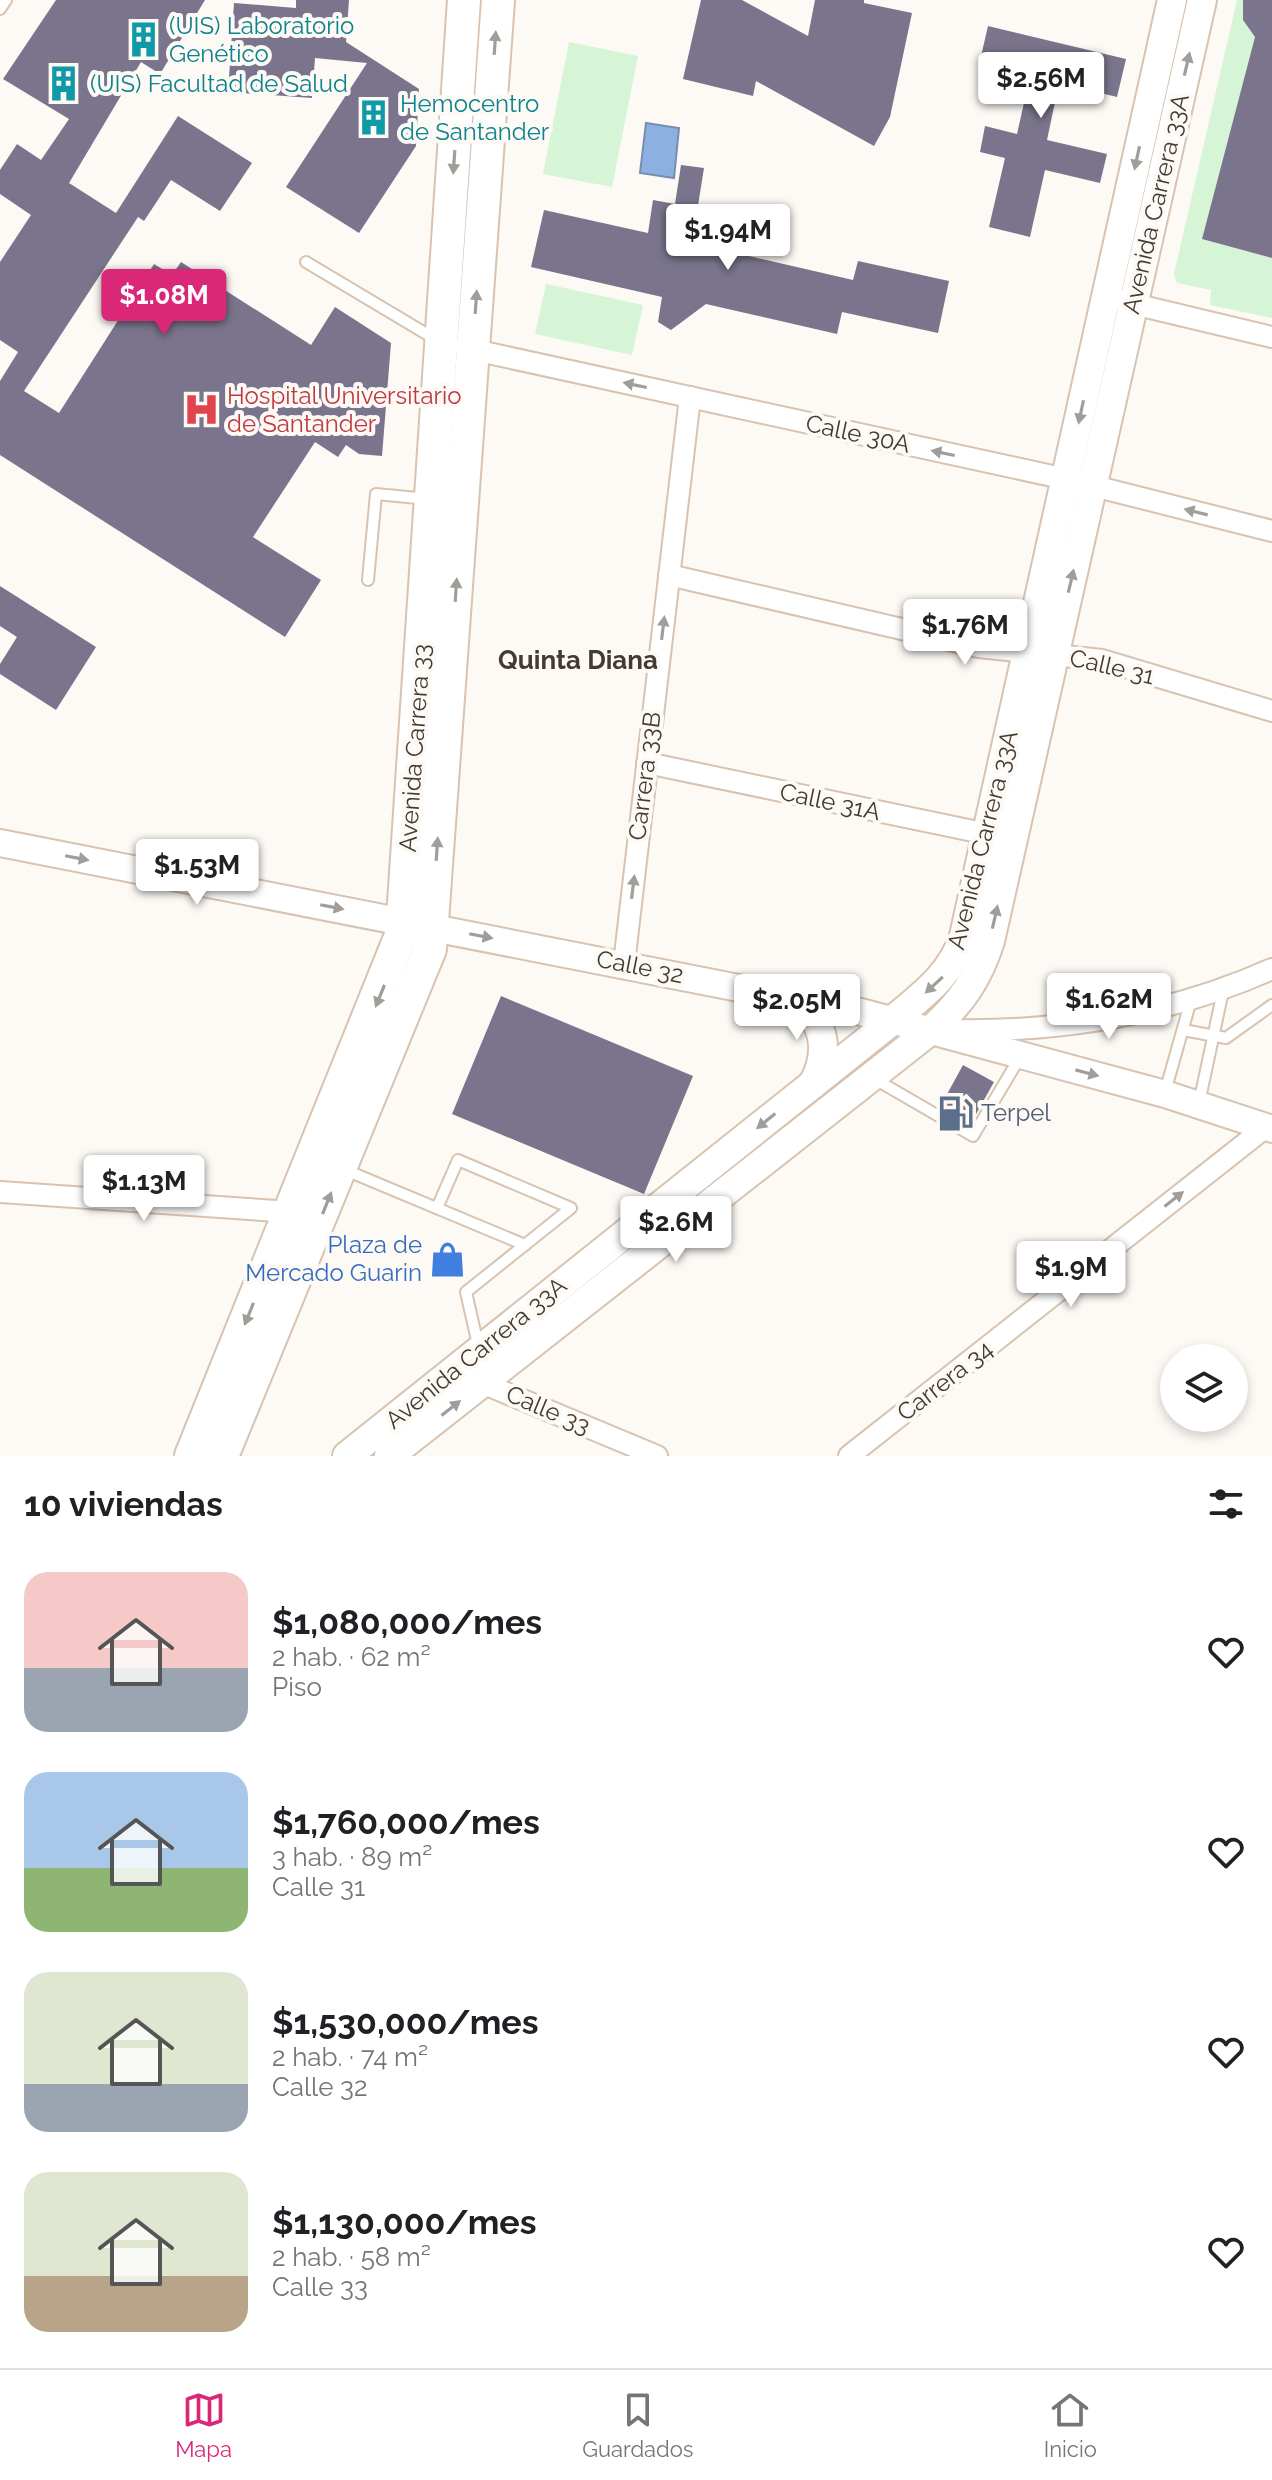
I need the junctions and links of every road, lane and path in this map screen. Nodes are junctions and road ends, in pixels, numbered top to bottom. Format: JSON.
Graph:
{"nodes":[{"id":1,"x":6,"y":0,"type":"edge"},
{"id":2,"x":464,"y":0,"type":"edge"},
{"id":3,"x":498,"y":0,"type":"edge"},
{"id":4,"x":1172,"y":0,"type":"edge"},
{"id":5,"x":1202,"y":0,"type":"edge"},
{"id":6,"x":0,"y":9,"type":"edge"},
{"id":7,"x":1149,"y":105,"type":"junction"},
{"id":8,"x":1177,"y":111,"type":"junction"},
{"id":9,"x":306,"y":262,"type":"dead end"},
{"id":10,"x":1120,"y":301,"type":"junction"},
{"id":11,"x":1272,"y":337,"type":"edge"},
{"id":12,"x":442,"y":343,"type":"junction"},
{"id":13,"x":473,"y":350,"type":"junction"},
{"id":14,"x":690,"y":397,"type":"junction"},
{"id":15,"x":1079,"y":483,"type":"junction"},
{"id":16,"x":447,"y":501,"type":"junction"},
{"id":17,"x":1272,"y":531,"type":"edge"},
{"id":18,"x":669,"y":575,"type":"junction"},
{"id":19,"x":368,"y":580,"type":"dead end"},
{"id":20,"x":1041,"y":654,"type":"junction"},
{"id":21,"x":1272,"y":711,"type":"edge"},
{"id":22,"x":647,"y":763,"type":"junction"},
{"id":23,"x":1000,"y":837,"type":"junction"},
{"id":24,"x":0,"y":843,"type":"edge"},
{"id":25,"x":418,"y":924,"type":"junction"},
{"id":26,"x":624,"y":964,"type":"junction"},
{"id":27,"x":1272,"y":969,"type":"edge"},
{"id":28,"x":1223,"y":991,"type":"junction"},
{"id":29,"x":793,"y":997,"type":"junction"},
{"id":30,"x":1191,"y":1000,"type":"junction"},
{"id":31,"x":1272,"y":1005,"type":"edge"},
{"id":32,"x":893,"y":1020,"type":"junction"},
{"id":33,"x":931,"y":1030,"type":"junction"},
{"id":34,"x":1183,"y":1030,"type":"junction"},
{"id":35,"x":1213,"y":1036,"type":"junction"},
{"id":36,"x":1021,"y":1055,"type":"junction"},
{"id":37,"x":871,"y":1077,"type":"junction"},
{"id":38,"x":813,"y":1084,"type":"junction"},
{"id":39,"x":1165,"y":1094,"type":"junction"},
{"id":40,"x":1199,"y":1105,"type":"junction"},
{"id":41,"x":1269,"y":1128,"type":"edge"},
{"id":42,"x":342,"y":1168,"type":"junction"},
{"id":43,"x":0,"y":1192,"type":"edge"},
{"id":44,"x":437,"y":1208,"type":"junction"},
{"id":45,"x":291,"y":1212,"type":"junction"},
{"id":46,"x":525,"y":1245,"type":"junction"},
{"id":47,"x":479,"y":1351,"type":"junction"},
{"id":48,"x":482,"y":1383,"type":"junction"},
{"id":49,"x":191,"y":1456,"type":"edge"},
{"id":50,"x":222,"y":1456,"type":"edge"},
{"id":51,"x":347,"y":1456,"type":"edge"},
{"id":52,"x":389,"y":1456,"type":"edge"},
{"id":53,"x":657,"y":1456,"type":"edge"},
{"id":54,"x":849,"y":1456,"type":"edge"}],
"edges":[{"from":1,"to":6,"type":"lane"},
{"from":2,"to":12,"type":"main road","name":"Avenida Carrera 33","one_way":true},
{"from":13,"to":3,"type":"main road","name":"Avenida Carrera 33","one_way":true},
{"from":4,"to":7,"type":"main road","name":"Avenida Carrera 33A"},
{"from":8,"to":5,"type":"main road","name":"Avenida Carrera 33A","one_way":true},
{"from":7,"to":8,"type":"main road"},
{"from":7,"to":10,"type":"main road","name":"Avenida Carrera 33A","one_way":true},
{"from":8,"to":10,"type":"main road","name":"Avenida Carrera 33A"},
{"from":9,"to":12,"type":"lane"},
{"from":10,"to":11,"type":"street"},
{"from":10,"to":15,"type":"main road","name":"Avenida Carrera 33A"},
{"from":12,"to":13,"type":"street","name":"Calle 30A"},
{"from":12,"to":16,"type":"main road","name":"Avenida Carrera 33"},
{"from":14,"to":13,"type":"street","name":"Calle 30A","one_way":true},
{"from":13,"to":16,"type":"main road","name":"Avenida Carrera 33"},
{"from":15,"to":14,"type":"street","name":"Calle 30A","one_way":true},
{"from":14,"to":18,"type":"street","name":"Carrera 33B"},
{"from":17,"to":15,"type":"street","name":"Calle 30A","one_way":true},
{"from":15,"to":20,"type":"main road","name":"Avenida Carrera 33A"},
{"from":16,"to":19,"type":"lane"},
{"from":16,"to":25,"type":"main road","name":"Avenida Carrera 33"},
{"from":18,"to":20,"type":"street","name":"Calle 31"},
{"from":22,"to":18,"type":"street","name":"Carrera 33B","one_way":true},
{"from":20,"to":21,"type":"street","name":"Calle 31"},
{"from":20,"to":23,"type":"main road","name":"Avenida Carrera 33A"},
{"from":22,"to":23,"type":"street","name":"Calle 31A"},
{"from":26,"to":22,"type":"street","name":"Carrera 33B","one_way":true},
{"from":23,"to":32,"type":"main road","name":"Avenida Carrera 33A","one_way":true},
{"from":33,"to":23,"type":"main road","name":"Avenida Carrera 33A","one_way":true},
{"from":24,"to":25,"type":"street","name":"Calle 32","one_way":true},
{"from":25,"to":26,"type":"street","name":"Calle 32","one_way":true},
{"from":25,"to":42,"type":"main road","name":"Avenida Carrera 33"},
{"from":25,"to":45,"type":"main road","name":"Avenida Carrera 33","one_way":true},
{"from":26,"to":29,"type":"street","name":"Calle 32"},
{"from":27,"to":28,"type":"street"},
{"from":28,"to":30,"type":"street"},
{"from":28,"to":35,"type":"lane"},
{"from":29,"to":32,"type":"street","name":"Calle 32"},
{"from":29,"to":38,"type":"main road"},
{"from":30,"to":33,"type":"street"},
{"from":30,"to":34,"type":"lane"},
{"from":31,"to":35,"type":"lane"},
{"from":32,"to":33,"type":"street","name":"Calle 32"},
{"from":32,"to":38,"type":"main road","name":"Avenida Carrera 33A"},
{"from":33,"to":36,"type":"street","name":"Calle 32"},
{"from":33,"to":37,"type":"main road","name":"Avenida Carrera 33A"},
{"from":34,"to":35,"type":"lane"},
{"from":34,"to":39,"type":"lane"},
{"from":35,"to":40,"type":"lane"},
{"from":36,"to":37,"type":"lane"},
{"from":36,"to":39,"type":"street","name":"Calle 32","one_way":true},
{"from":37,"to":48,"type":"main road","name":"Avenida Carrera 33A"},
{"from":38,"to":47,"type":"main road","name":"Avenida Carrera 33A","one_way":true},
{"from":39,"to":40,"type":"street","name":"Calle 32"},
{"from":40,"to":41,"type":"street","name":"Calle 32"},
{"from":54,"to":41,"type":"street","name":"Carrera 34","one_way":true},
{"from":42,"to":44,"type":"lane"},
{"from":50,"to":42,"type":"main road","name":"Avenida Carrera 33","one_way":true},
{"from":43,"to":45,"type":"street"},
{"from":44,"to":46,"type":"lane"},
{"from":44,"to":46,"type":"lane"},
{"from":45,"to":49,"type":"main road","name":"Avenida Carrera 33","one_way":true},
{"from":46,"to":47,"type":"lane"},
{"from":47,"to":48,"type":"main road"},
{"from":47,"to":51,"type":"main road","name":"Avenida Carrera 33A"},
{"from":52,"to":48,"type":"main road","name":"Avenida Carrera 33A","one_way":true},
{"from":48,"to":53,"type":"street","name":"Calle 33"}]}
